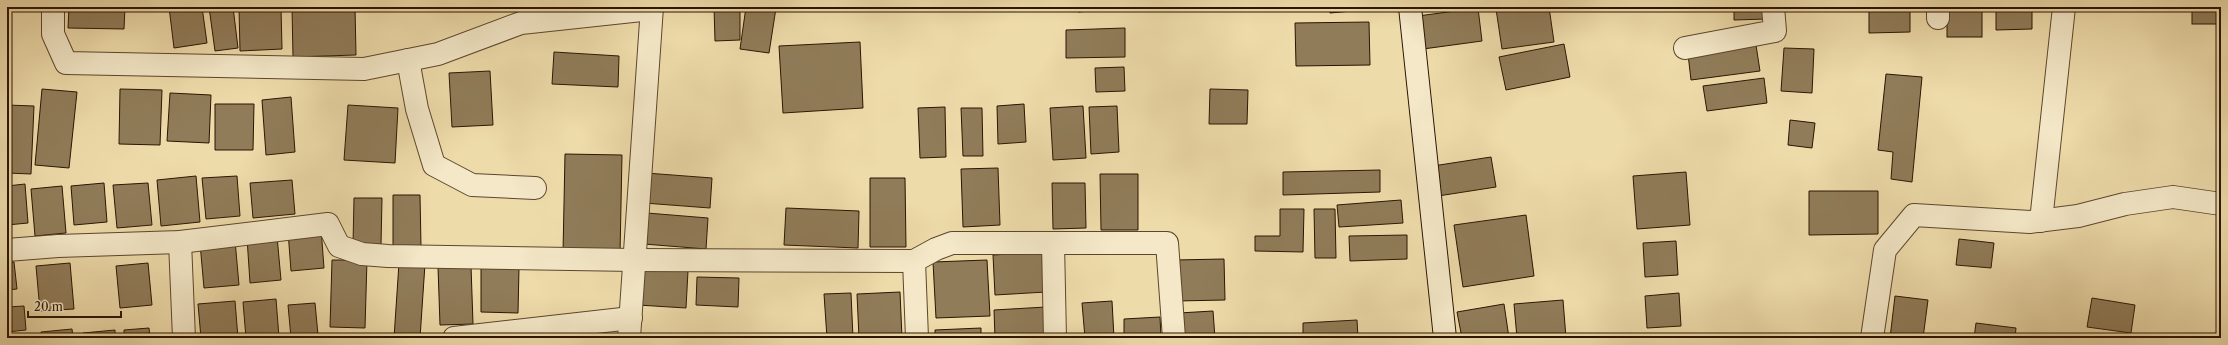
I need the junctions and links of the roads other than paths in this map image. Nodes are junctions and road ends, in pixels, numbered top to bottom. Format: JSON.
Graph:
{"nodes":[{"id":1,"x":54,"y":7,"type":"edge"},
{"id":2,"x":1410,"y":7,"type":"edge"},
{"id":3,"x":1773,"y":7,"type":"edge"},
{"id":4,"x":2064,"y":7,"type":"edge"},
{"id":5,"x":651,"y":8,"type":"edge"},
{"id":6,"x":1686,"y":48,"type":"dead end"},
{"id":7,"x":408,"y":60,"type":"junction"},
{"id":8,"x":535,"y":188,"type":"dead end"},
{"id":9,"x":2221,"y":204,"type":"edge"},
{"id":10,"x":2041,"y":221,"type":"junction"},
{"id":11,"x":180,"y":242,"type":"junction"},
{"id":12,"x":1053,"y":243,"type":"junction"},
{"id":13,"x":7,"y":250,"type":"edge"},
{"id":14,"x":634,"y":260,"type":"junction"},
{"id":15,"x":914,"y":261,"type":"junction"},
{"id":16,"x":630,"y":328,"type":"edge"},
{"id":17,"x":184,"y":338,"type":"edge"},
{"id":18,"x":454,"y":338,"type":"edge"},
{"id":19,"x":917,"y":338,"type":"edge"},
{"id":20,"x":1055,"y":338,"type":"edge"},
{"id":21,"x":1174,"y":338,"type":"edge"},
{"id":22,"x":1445,"y":338,"type":"edge"},
{"id":23,"x":1872,"y":338,"type":"edge"}],
"edges":[{"from":1,"to":7,"type":"street"},
{"from":2,"to":22,"type":"street"},
{"from":3,"to":6,"type":"street"},
{"from":4,"to":10,"type":"street"},
{"from":5,"to":7,"type":"street"},
{"from":5,"to":14,"type":"street"},
{"from":7,"to":8,"type":"street"},
{"from":9,"to":10,"type":"street"},
{"from":10,"to":23,"type":"street"},
{"from":11,"to":13,"type":"street"},
{"from":11,"to":14,"type":"street"},
{"from":11,"to":17,"type":"street"},
{"from":12,"to":15,"type":"street"},
{"from":12,"to":20,"type":"street"},
{"from":12,"to":21,"type":"street"},
{"from":14,"to":15,"type":"street"},
{"from":14,"to":16,"type":"street"},
{"from":15,"to":19,"type":"street"},
{"from":16,"to":18,"type":"street"}]}
